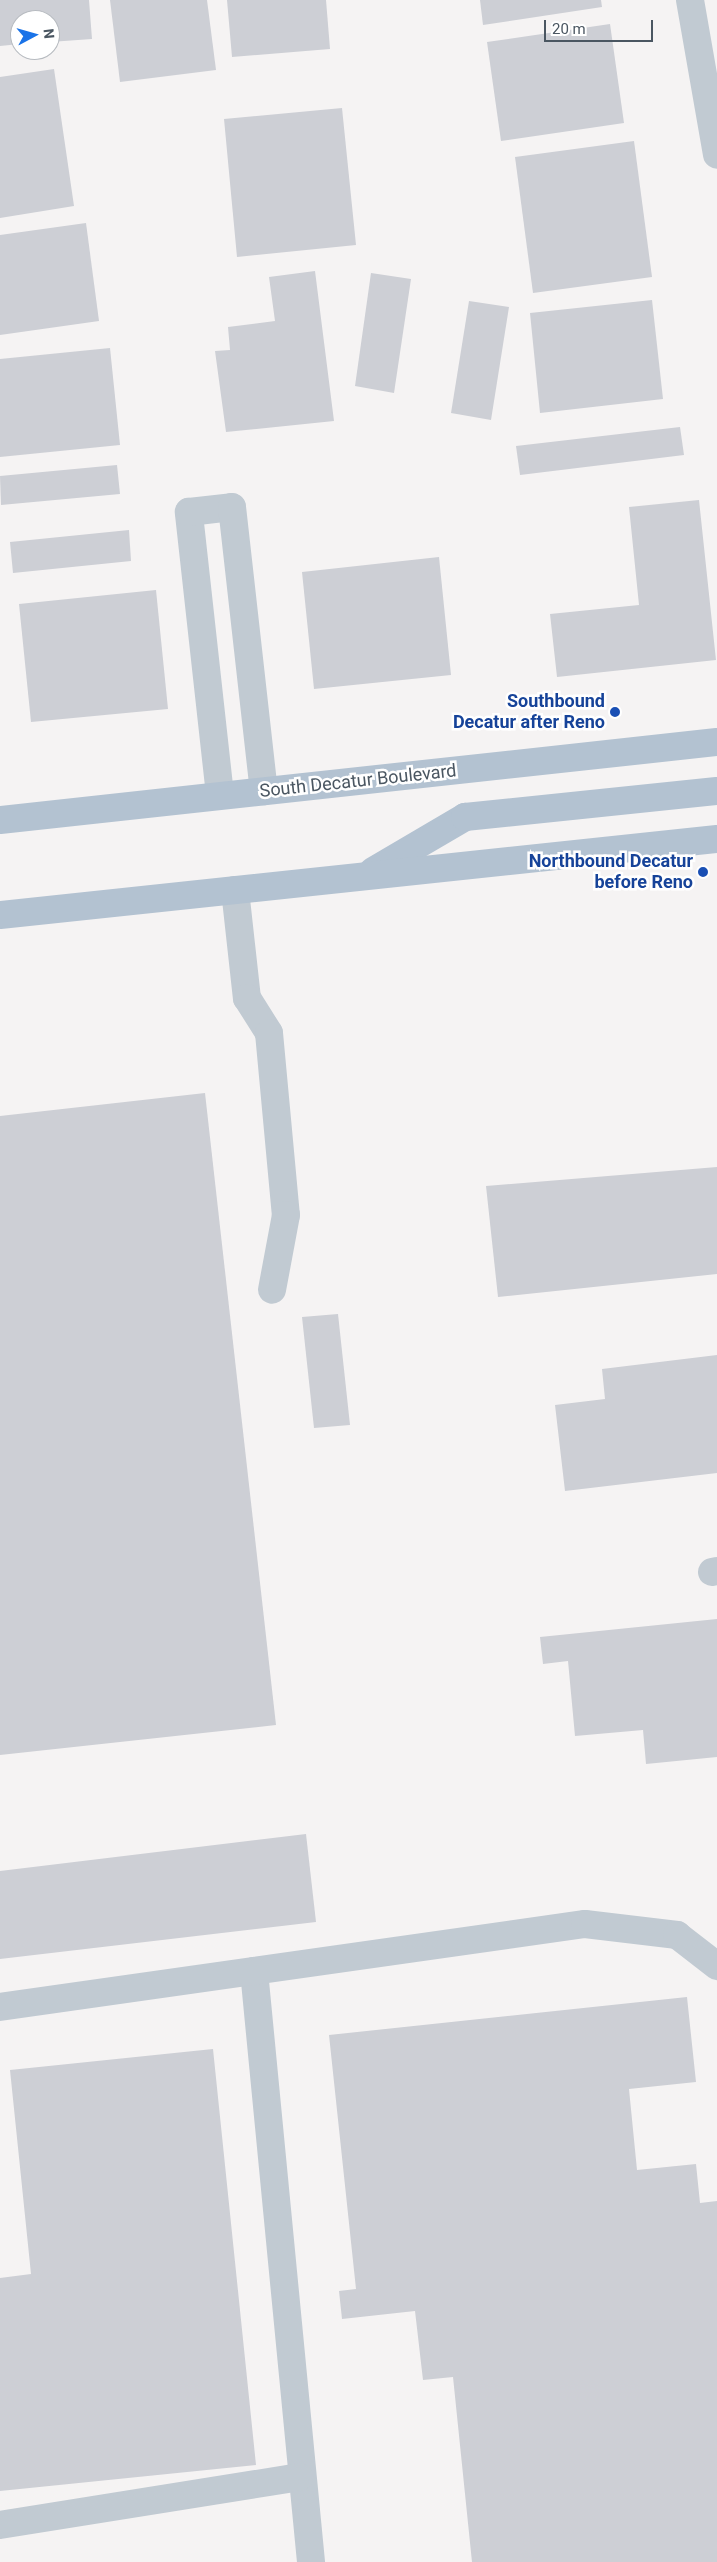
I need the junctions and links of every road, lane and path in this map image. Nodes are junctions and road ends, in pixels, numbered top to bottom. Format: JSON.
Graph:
{"nodes":[{"id":1,"x":690,"y":0,"type":"edge"},
{"id":2,"x":717,"y":155,"type":"edge"},
{"id":3,"x":249,"y":660,"type":"junction"},
{"id":4,"x":206,"y":665,"type":"junction"},
{"id":5,"x":717,"y":742,"type":"edge"},
{"id":6,"x":264,"y":791,"type":"junction"},
{"id":7,"x":717,"y":791,"type":"edge"},
{"id":8,"x":220,"y":795,"type":"junction"},
{"id":9,"x":0,"y":820,"type":"edge"},
{"id":10,"x":717,"y":839,"type":"edge"},
{"id":11,"x":365,"y":876,"type":"junction"},
{"id":12,"x":234,"y":890,"type":"junction"},
{"id":13,"x":0,"y":915,"type":"edge"},
{"id":14,"x":272,"y":1290,"type":"dead end"},
{"id":15,"x":717,"y":1966,"type":"edge"},
{"id":16,"x":254,"y":1971,"type":"junction"},
{"id":17,"x":0,"y":2007,"type":"edge"},
{"id":18,"x":299,"y":2477,"type":"junction"},
{"id":19,"x":0,"y":2525,"type":"edge"},
{"id":20,"x":311,"y":2562,"type":"edge"}],
"edges":[{"from":1,"to":2,"type":"street"},
{"from":3,"to":4,"type":"street"},
{"from":3,"to":4,"type":"street"},
{"from":3,"to":6,"type":"street"},
{"from":4,"to":8,"type":"street"},
{"from":5,"to":6,"type":"main road","name":"South Decatur Boulevard"},
{"from":6,"to":8,"type":"main road","name":"South Decatur Boulevard"},
{"from":7,"to":11,"type":"main road"},
{"from":8,"to":9,"type":"main road","name":"South Decatur Boulevard"},
{"from":10,"to":11,"type":"main road"},
{"from":11,"to":12,"type":"main road"},
{"from":12,"to":13,"type":"main road"},
{"from":12,"to":14,"type":"street"},
{"from":15,"to":16,"type":"street"},
{"from":16,"to":17,"type":"street"},
{"from":16,"to":18,"type":"street"},
{"from":18,"to":19,"type":"street"},
{"from":18,"to":20,"type":"street"}]}
